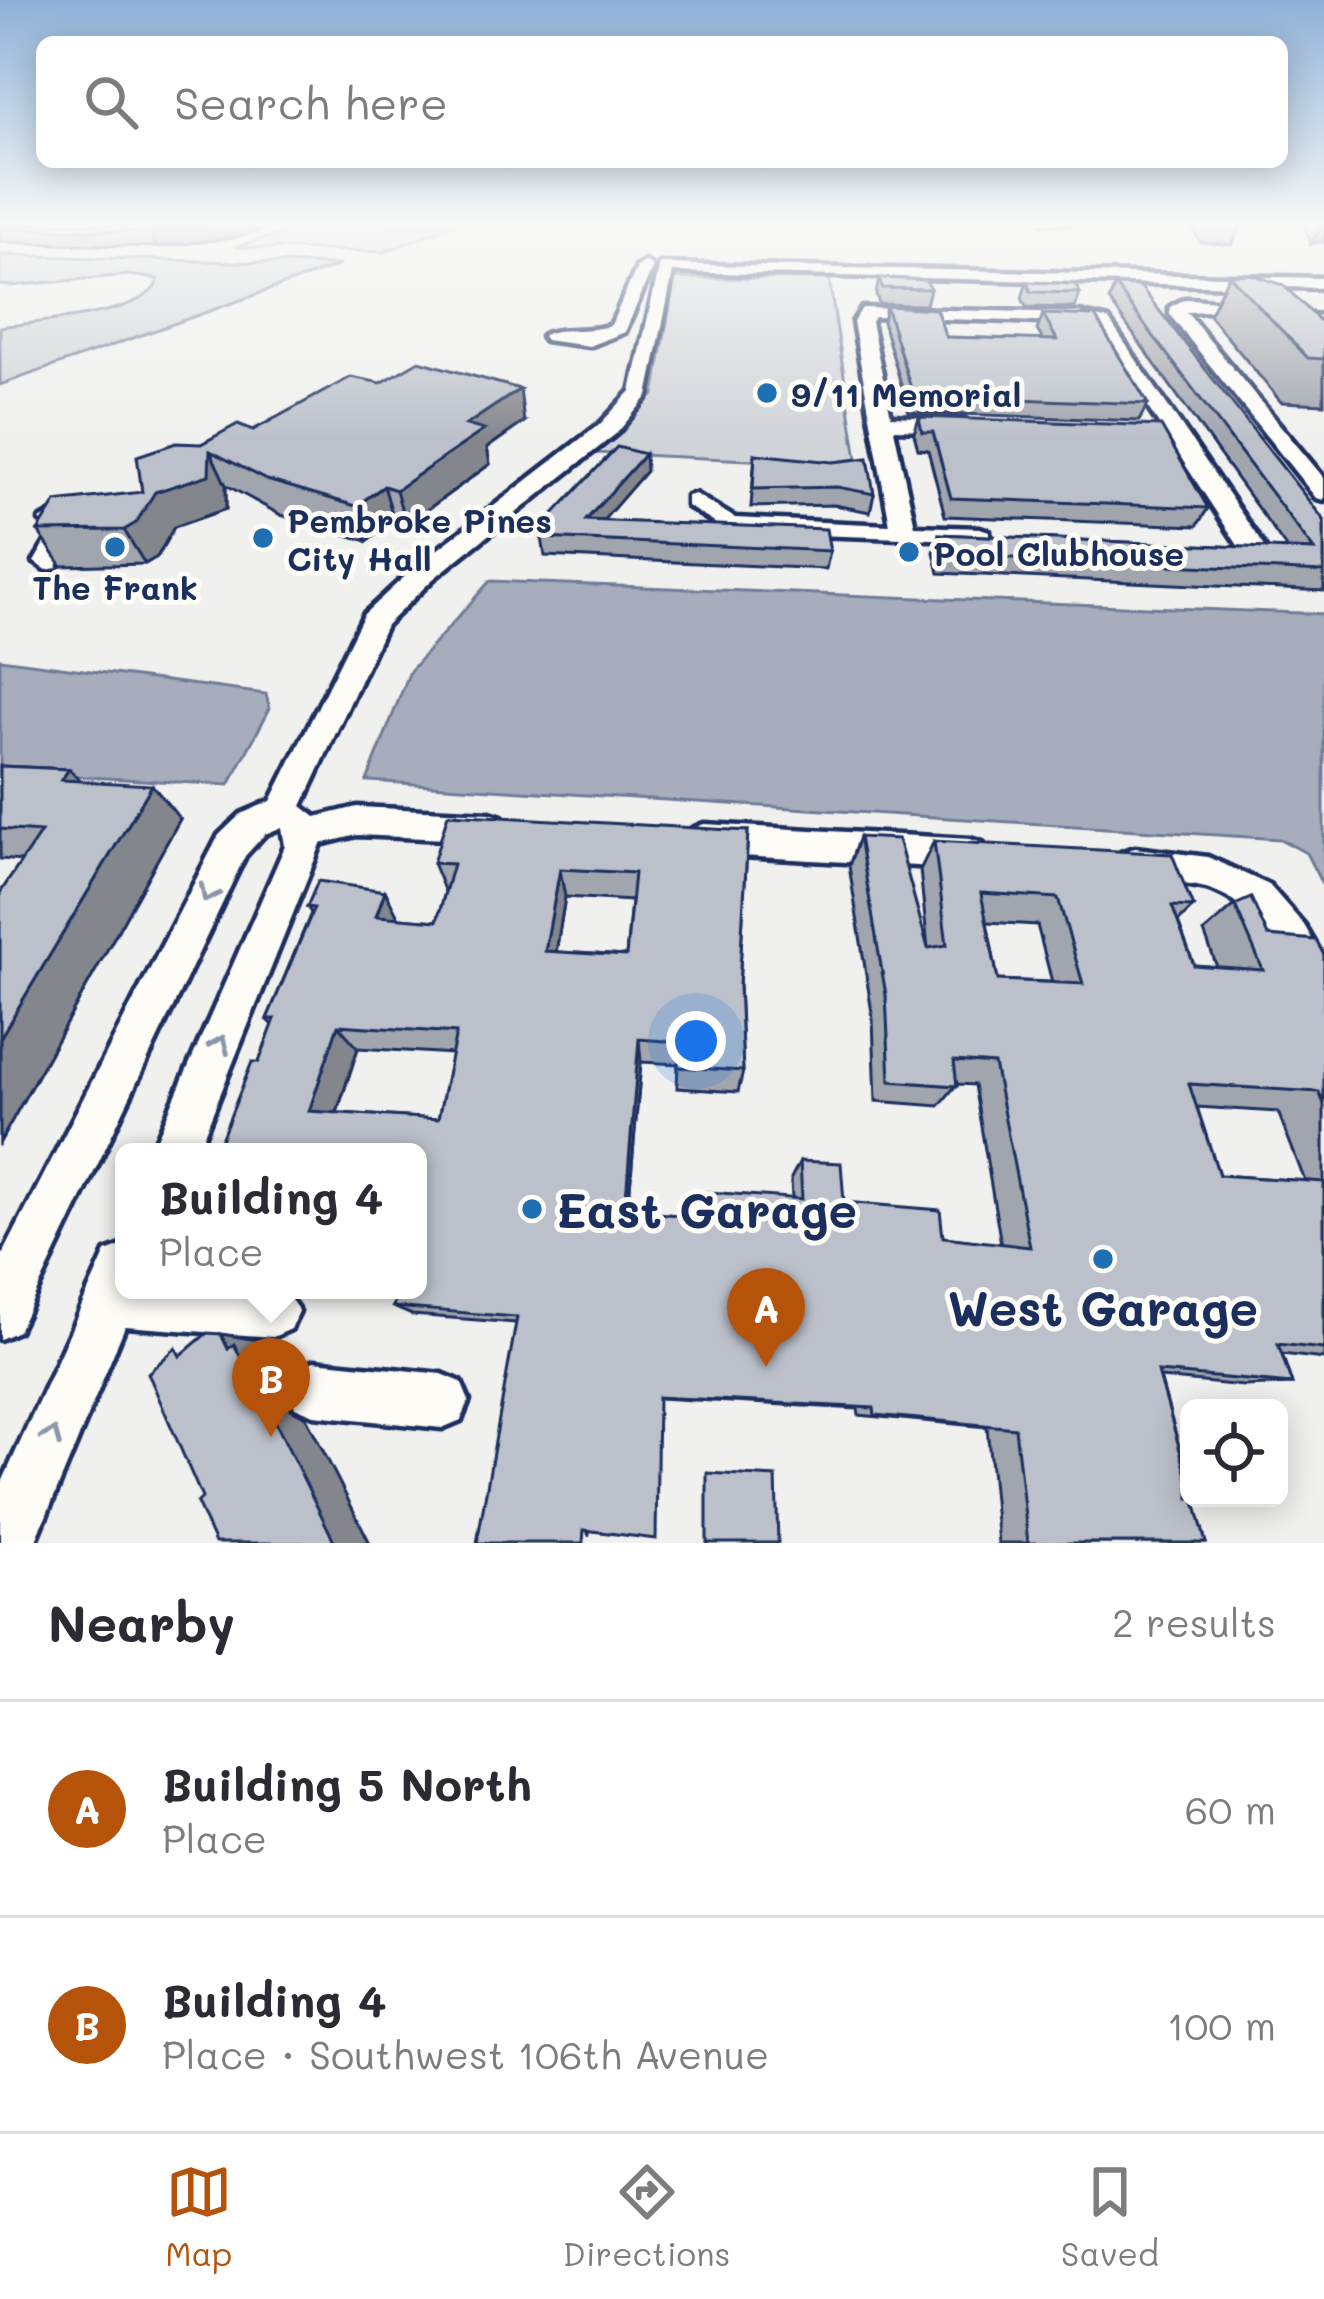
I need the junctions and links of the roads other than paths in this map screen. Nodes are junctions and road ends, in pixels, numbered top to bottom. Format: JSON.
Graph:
{"nodes":[{"id":1,"x":638,"y":296,"type":"edge"},
{"id":2,"x":653,"y":296,"type":"edge"},
{"id":3,"x":959,"y":296,"type":"edge"},
{"id":4,"x":980,"y":296,"type":"edge"},
{"id":5,"x":963,"y":306,"type":"junction"},
{"id":6,"x":985,"y":306,"type":"junction"},
{"id":7,"x":1312,"y":314,"type":"edge"},
{"id":8,"x":551,"y":336,"type":"dead end"},
{"id":9,"x":881,"y":422,"type":"junction"},
{"id":10,"x":996,"y":426,"type":"edge"},
{"id":11,"x":1152,"y":432,"type":"edge"},
{"id":12,"x":1176,"y":433,"type":"junction"},
{"id":13,"x":1324,"y":493,"type":"edge"},
{"id":14,"x":695,"y":501,"type":"dead end"},
{"id":15,"x":52,"y":520,"type":"edge"},
{"id":16,"x":904,"y":532,"type":"junction"},
{"id":17,"x":1015,"y":537,"type":"edge"},
{"id":18,"x":1216,"y":546,"type":"edge"},
{"id":19,"x":47,"y":562,"type":"dead end"},
{"id":20,"x":294,"y":822,"type":"junction"},
{"id":21,"x":517,"y":829,"type":"edge"},
{"id":22,"x":678,"y":838,"type":"edge"},
{"id":23,"x":1000,"y":856,"type":"edge"},
{"id":24,"x":1092,"y":861,"type":"edge"},
{"id":25,"x":1324,"y":1002,"type":"edge"},
{"id":26,"x":177,"y":1143,"type":"edge"},
{"id":27,"x":115,"y":1292,"type":"edge"},
{"id":28,"x":201,"y":1299,"type":"edge"},
{"id":29,"x":273,"y":1311,"type":"dead end"},
{"id":30,"x":0,"y":1313,"type":"edge"},
{"id":31,"x":314,"y":1388,"type":"dead end"},
{"id":32,"x":442,"y":1401,"type":"dead end"},
{"id":33,"x":5,"y":1543,"type":"edge"}],
"edges":[{"from":1,"to":8,"type":"street"},
{"from":2,"to":20,"type":"street"},
{"from":3,"to":5,"type":"street"},
{"from":4,"to":6,"type":"street"},
{"from":5,"to":6,"type":"street"},
{"from":5,"to":9,"type":"street"},
{"from":6,"to":12,"type":"street"},
{"from":7,"to":13,"type":"street"},
{"from":9,"to":10,"type":"street"},
{"from":9,"to":16,"type":"street"},
{"from":11,"to":12,"type":"street"},
{"from":12,"to":18,"type":"street"},
{"from":14,"to":16,"type":"street"},
{"from":15,"to":19,"type":"street"},
{"from":16,"to":17,"type":"street"},
{"from":20,"to":21,"type":"street"},
{"from":26,"to":20,"type":"street","one_way":true},
{"from":20,"to":30,"type":"street","one_way":true},
{"from":22,"to":23,"type":"street"},
{"from":24,"to":25,"type":"street"},
{"from":33,"to":27,"type":"street","one_way":true},
{"from":28,"to":29,"type":"street"},
{"from":31,"to":32,"type":"street"}]}
